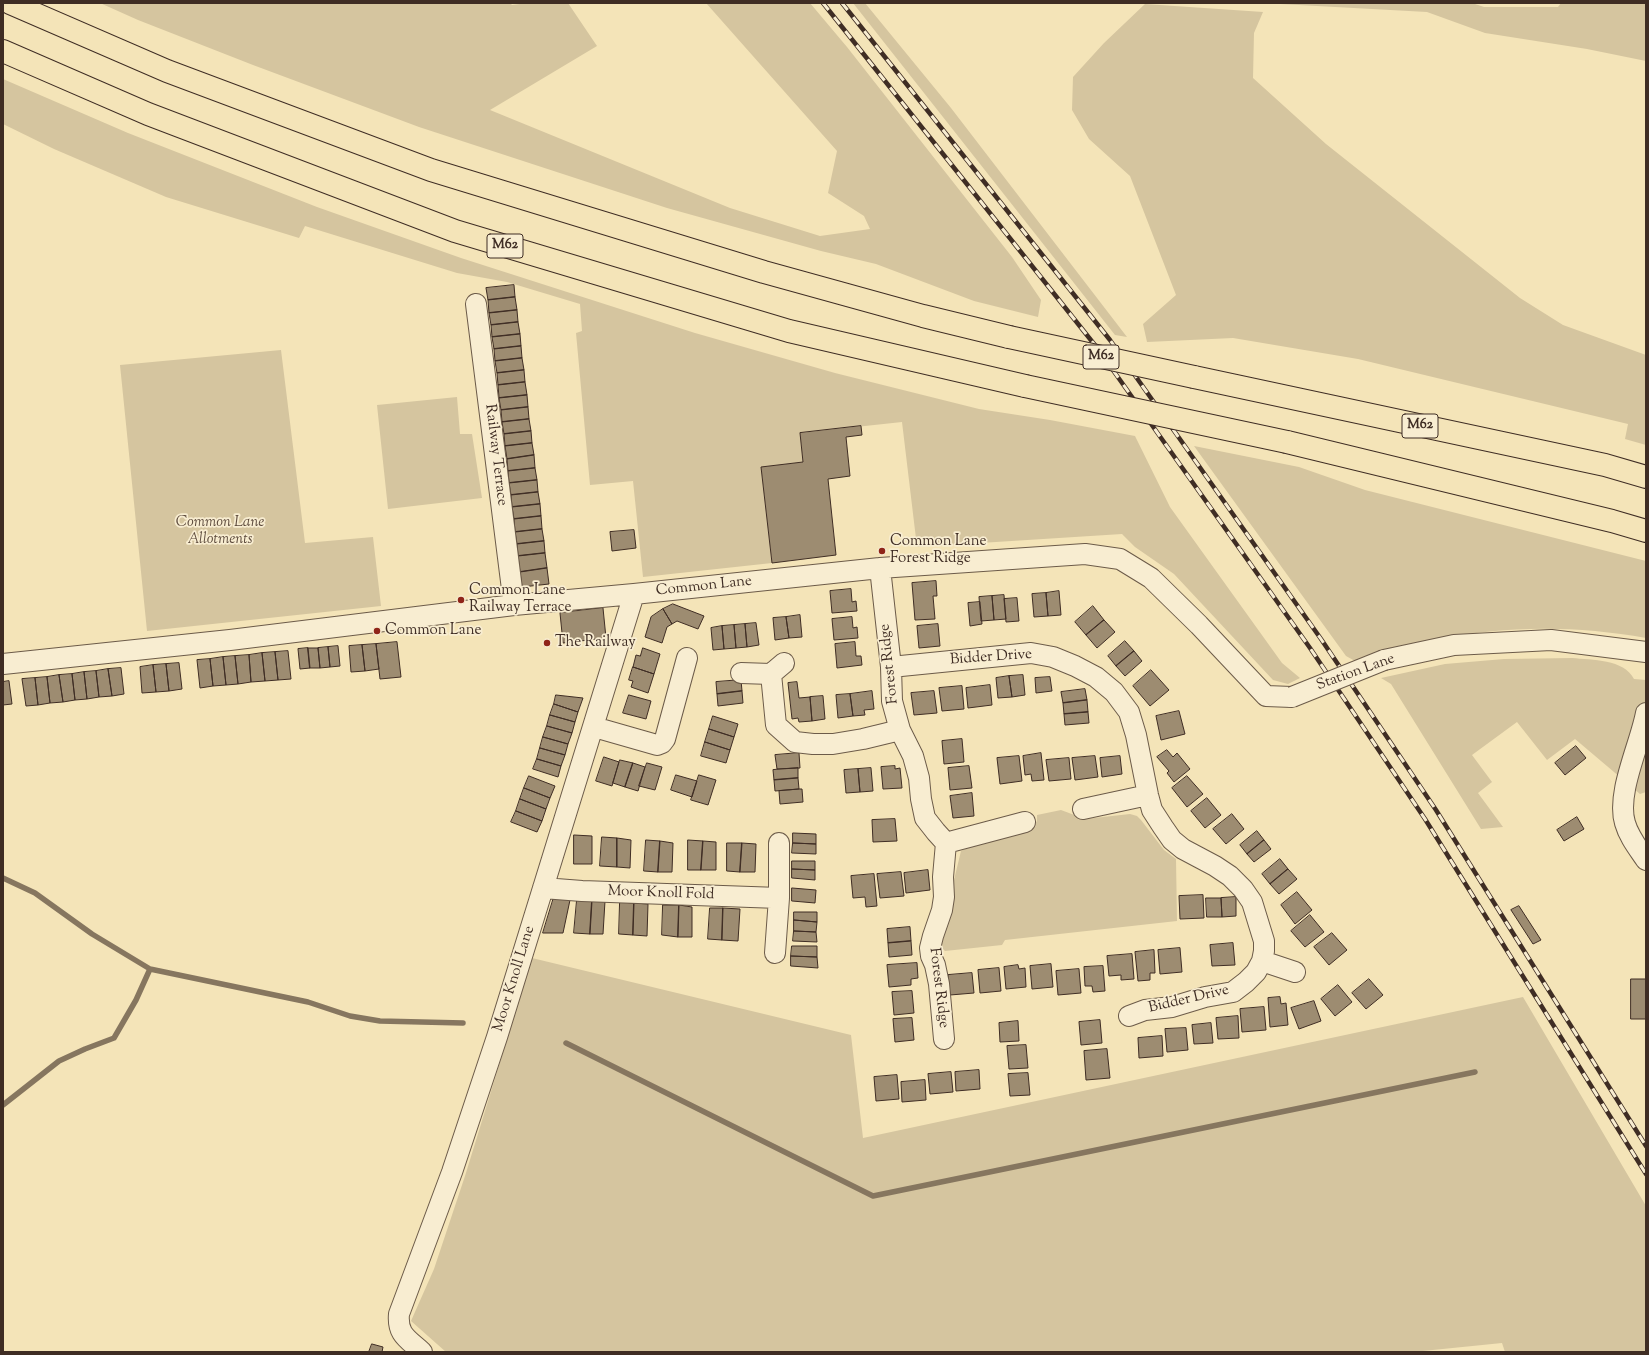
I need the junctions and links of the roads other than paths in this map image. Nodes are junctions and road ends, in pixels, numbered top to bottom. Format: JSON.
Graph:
{"nodes":[{"id":1,"x":10,"y":3,"type":"edge"},
{"id":2,"x":3,"y":51,"type":"edge"},
{"id":3,"x":476,"y":304,"type":"dead end"},
{"id":4,"x":1646,"y":477,"type":"edge"},
{"id":5,"x":1646,"y":531,"type":"edge"},
{"id":6,"x":1120,"y":559,"type":"joint"},
{"id":7,"x":880,"y":568,"type":"junction"},
{"id":8,"x":634,"y":594,"type":"junction"},
{"id":9,"x":514,"y":605,"type":"junction"},
{"id":10,"x":1646,"y":652,"type":"edge"},
{"id":11,"x":686,"y":658,"type":"dead end"},
{"id":12,"x":3,"y":664,"type":"edge"},
{"id":13,"x":891,"y":667,"type":"junction"},
{"id":14,"x":741,"y":673,"type":"dead end"},
{"id":15,"x":1646,"y":713,"type":"edge"},
{"id":16,"x":594,"y":727,"type":"junction"},
{"id":17,"x":900,"y":730,"type":"junction"},
{"id":18,"x":1148,"y":795,"type":"junction"},
{"id":19,"x":1083,"y":809,"type":"dead end"},
{"id":20,"x":1025,"y":822,"type":"dead end"},
{"id":21,"x":779,"y":843,"type":"dead end"},
{"id":22,"x":946,"y":843,"type":"junction"},
{"id":23,"x":1646,"y":860,"type":"edge"},
{"id":24,"x":543,"y":888,"type":"junction"},
{"id":25,"x":779,"y":898,"type":"junction"},
{"id":26,"x":775,"y":953,"type":"dead end"},
{"id":27,"x":1262,"y":961,"type":"junction"},
{"id":28,"x":1295,"y":972,"type":"dead end"},
{"id":29,"x":1129,"y":1016,"type":"dead end"},
{"id":30,"x":944,"y":1039,"type":"dead end"},
{"id":31,"x":422,"y":1352,"type":"edge"}],
"edges":[{"from":1,"to":4,"type":"highway","number":"M62","bridge":true},
{"from":2,"to":5,"type":"highway","number":"M62","bridge":true},
{"from":3,"to":9,"type":"street","name":"Railway Terrace"},
{"from":6,"to":7,"type":"street","name":"Common Lane"},
{"from":6,"to":10,"type":"street","name":"Station Lane","bridge":true},
{"from":7,"to":8,"type":"street","name":"Common Lane"},
{"from":7,"to":13,"type":"street","name":"Forest Ridge"},
{"from":8,"to":9,"type":"street","name":"Common Lane"},
{"from":8,"to":16,"type":"street","name":"Moor Knoll Lane"},
{"from":9,"to":12,"type":"street","name":"Common Lane"},
{"from":11,"to":16,"type":"street"},
{"from":13,"to":17,"type":"street","name":"Forest Ridge"},
{"from":13,"to":18,"type":"street","name":"Bidder Drive"},
{"from":14,"to":17,"type":"street"},
{"from":15,"to":23,"type":"street"},
{"from":16,"to":24,"type":"street","name":"Moor Knoll Lane"},
{"from":17,"to":22,"type":"street","name":"Forest Ridge"},
{"from":18,"to":19,"type":"street"},
{"from":18,"to":27,"type":"street","name":"Bidder Drive"},
{"from":20,"to":22,"type":"street"},
{"from":21,"to":25,"type":"street"},
{"from":22,"to":30,"type":"street","name":"Forest Ridge"},
{"from":24,"to":25,"type":"street","name":"Moor Knoll Fold"},
{"from":24,"to":31,"type":"street","name":"Moor Knoll Lane"},
{"from":25,"to":26,"type":"street"},
{"from":27,"to":28,"type":"street"},
{"from":27,"to":29,"type":"street","name":"Bidder Drive"}]}
